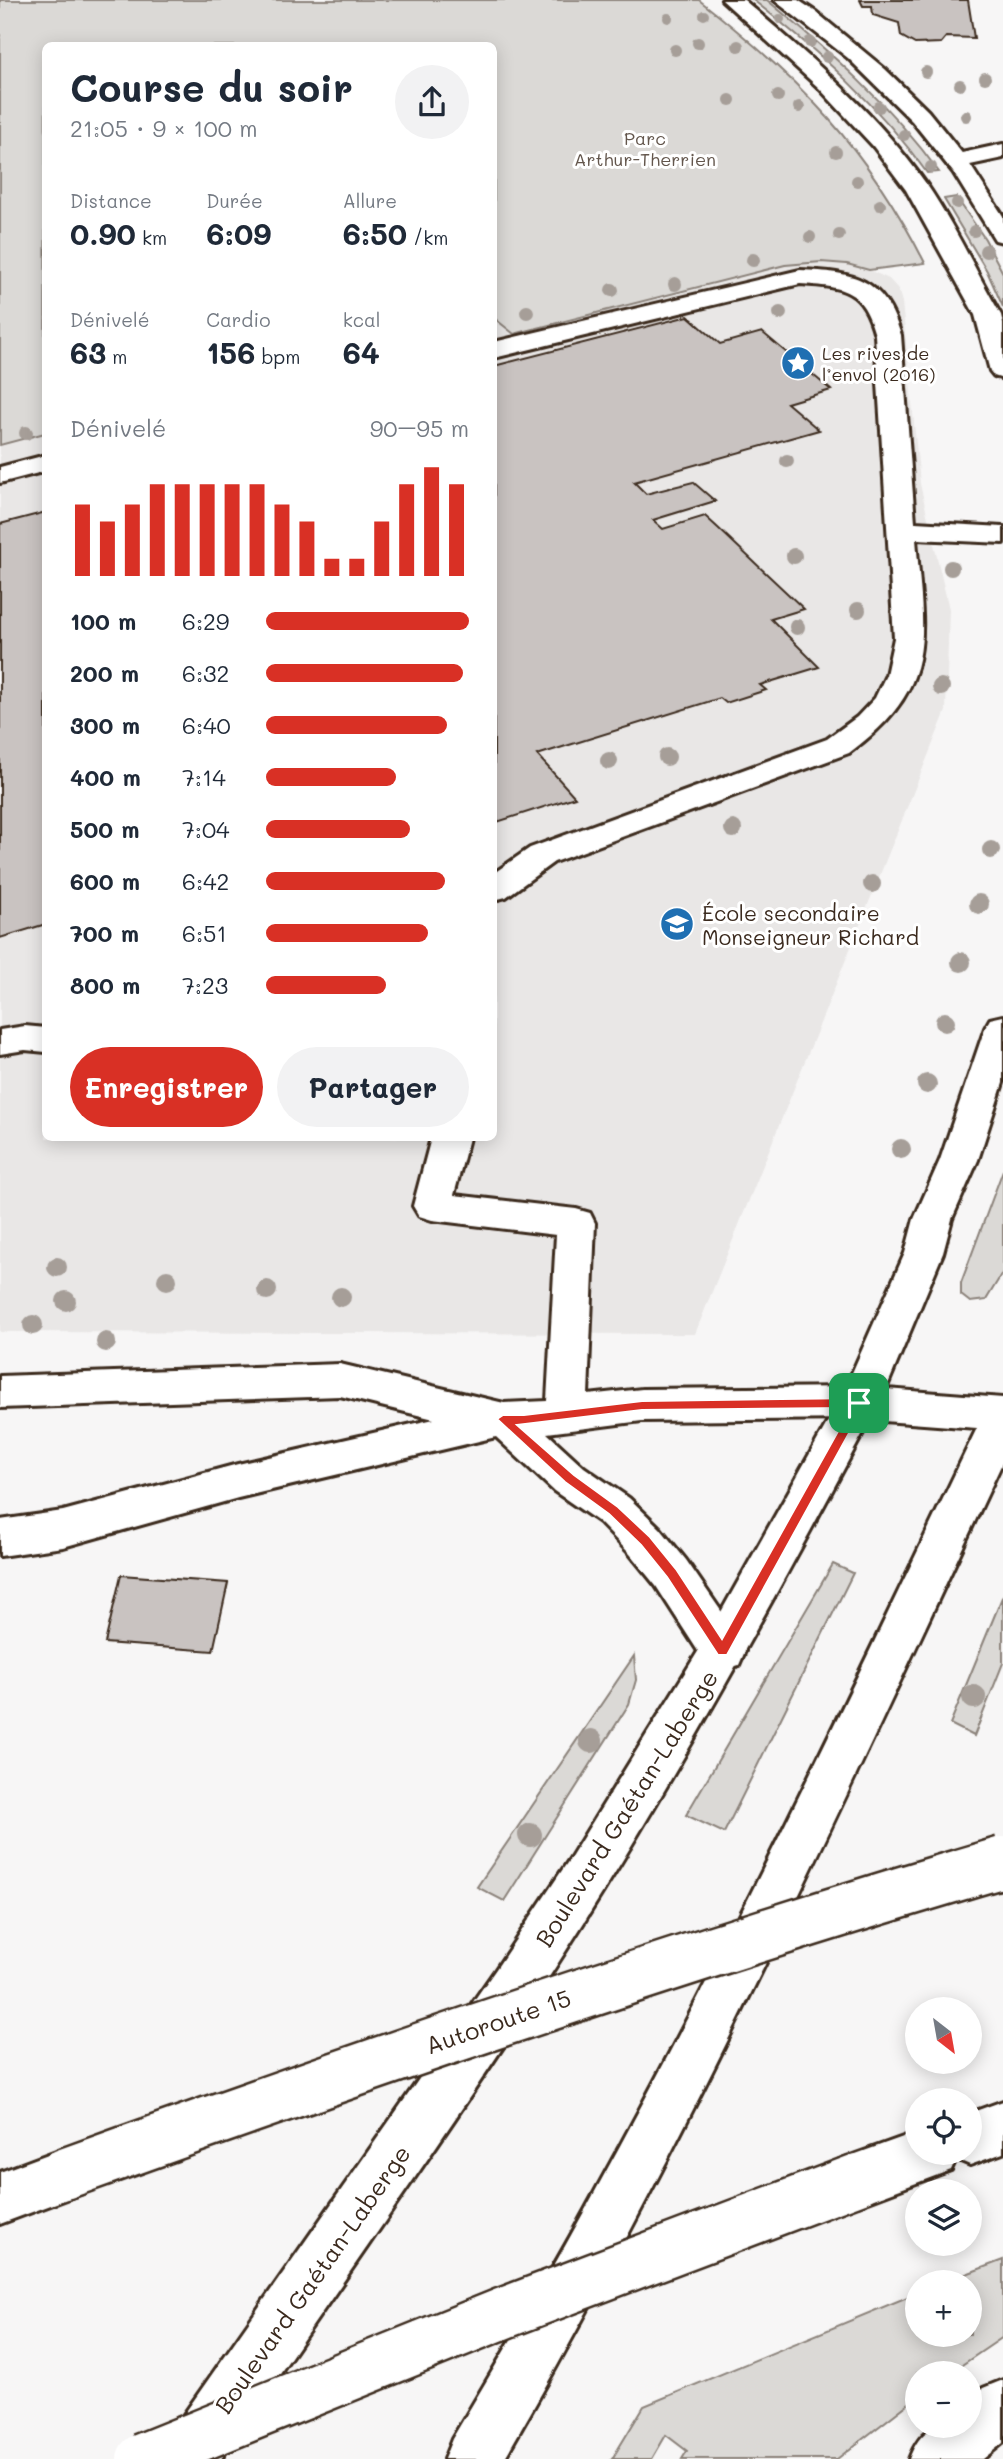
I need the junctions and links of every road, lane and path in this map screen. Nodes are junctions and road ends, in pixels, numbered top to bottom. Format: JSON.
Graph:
{"nodes":[{"id":1,"x":732,"y":0,"type":"edge"},
{"id":2,"x":784,"y":0,"type":"edge"},
{"id":3,"x":1003,"y":151,"type":"edge"},
{"id":4,"x":956,"y":162,"type":"junction"},
{"id":5,"x":971,"y":183,"type":"junction"},
{"id":6,"x":917,"y":188,"type":"junction"},
{"id":7,"x":1003,"y":235,"type":"edge"},
{"id":8,"x":497,"y":349,"type":"edge"},
{"id":9,"x":1003,"y":371,"type":"edge"},
{"id":10,"x":42,"y":464,"type":"edge"},
{"id":11,"x":0,"y":475,"type":"edge"},
{"id":12,"x":902,"y":530,"type":"junction"},
{"id":13,"x":1003,"y":535,"type":"edge"},
{"id":14,"x":497,"y":886,"type":"edge"},
{"id":15,"x":1003,"y":1028,"type":"edge"},
{"id":16,"x":42,"y":1040,"type":"edge"},
{"id":17,"x":0,"y":1042,"type":"edge"},
{"id":18,"x":449,"y":1141,"type":"edge"},
{"id":19,"x":0,"y":1392,"type":"edge"},
{"id":20,"x":859,"y":1403,"type":"junction"},
{"id":21,"x":568,"y":1414,"type":"junction"},
{"id":22,"x":1003,"y":1416,"type":"edge"},
{"id":23,"x":503,"y":1419,"type":"junction"},
{"id":24,"x":0,"y":1538,"type":"edge"},
{"id":25,"x":723,"y":1651,"type":"junction"},
{"id":26,"x":1003,"y":1862,"type":"edge"},
{"id":27,"x":1003,"y":2127,"type":"edge"},
{"id":28,"x":982,"y":2135,"type":"edge"},
{"id":29,"x":905,"y":2162,"type":"edge"},
{"id":30,"x":0,"y":2198,"type":"edge"},
{"id":31,"x":1003,"y":2407,"type":"edge"},
{"id":32,"x":142,"y":2459,"type":"edge"},
{"id":33,"x":187,"y":2459,"type":"edge"},
{"id":34,"x":472,"y":2459,"type":"edge"},
{"id":35,"x":937,"y":2459,"type":"edge"}],
"edges":[{"from":1,"to":6,"type":"main road"},
{"from":2,"to":4,"type":"main road"},
{"from":3,"to":4,"type":"main road"},
{"from":4,"to":5,"type":"main road"},
{"from":5,"to":6,"type":"main road"},
{"from":5,"to":7,"type":"main road"},
{"from":6,"to":9,"type":"main road"},
{"from":8,"to":12,"type":"main road"},
{"from":10,"to":11,"type":"main road"},
{"from":12,"to":13,"type":"main road"},
{"from":12,"to":14,"type":"main road"},
{"from":15,"to":20,"type":"main road","name":"Boulevard Gaétan-Laberge"},
{"from":16,"to":17,"type":"main road"},
{"from":18,"to":21,"type":"main road"},
{"from":19,"to":23,"type":"main road"},
{"from":20,"to":21,"type":"main road"},
{"from":20,"to":22,"type":"main road"},
{"from":20,"to":25,"type":"main road","name":"Boulevard Gaétan-Laberge"},
{"from":21,"to":23,"type":"main road"},
{"from":22,"to":34,"type":"main road"},
{"from":23,"to":24,"type":"main road"},
{"from":23,"to":25,"type":"main road"},
{"from":25,"to":33,"type":"main road","name":"Boulevard Gaétan-Laberge"},
{"from":26,"to":30,"type":"main road","name":"Autoroute 15","bridge":true},
{"from":27,"to":28,"type":"main road"},
{"from":29,"to":32,"type":"main road","bridge":true},
{"from":31,"to":35,"type":"main road"}]}
